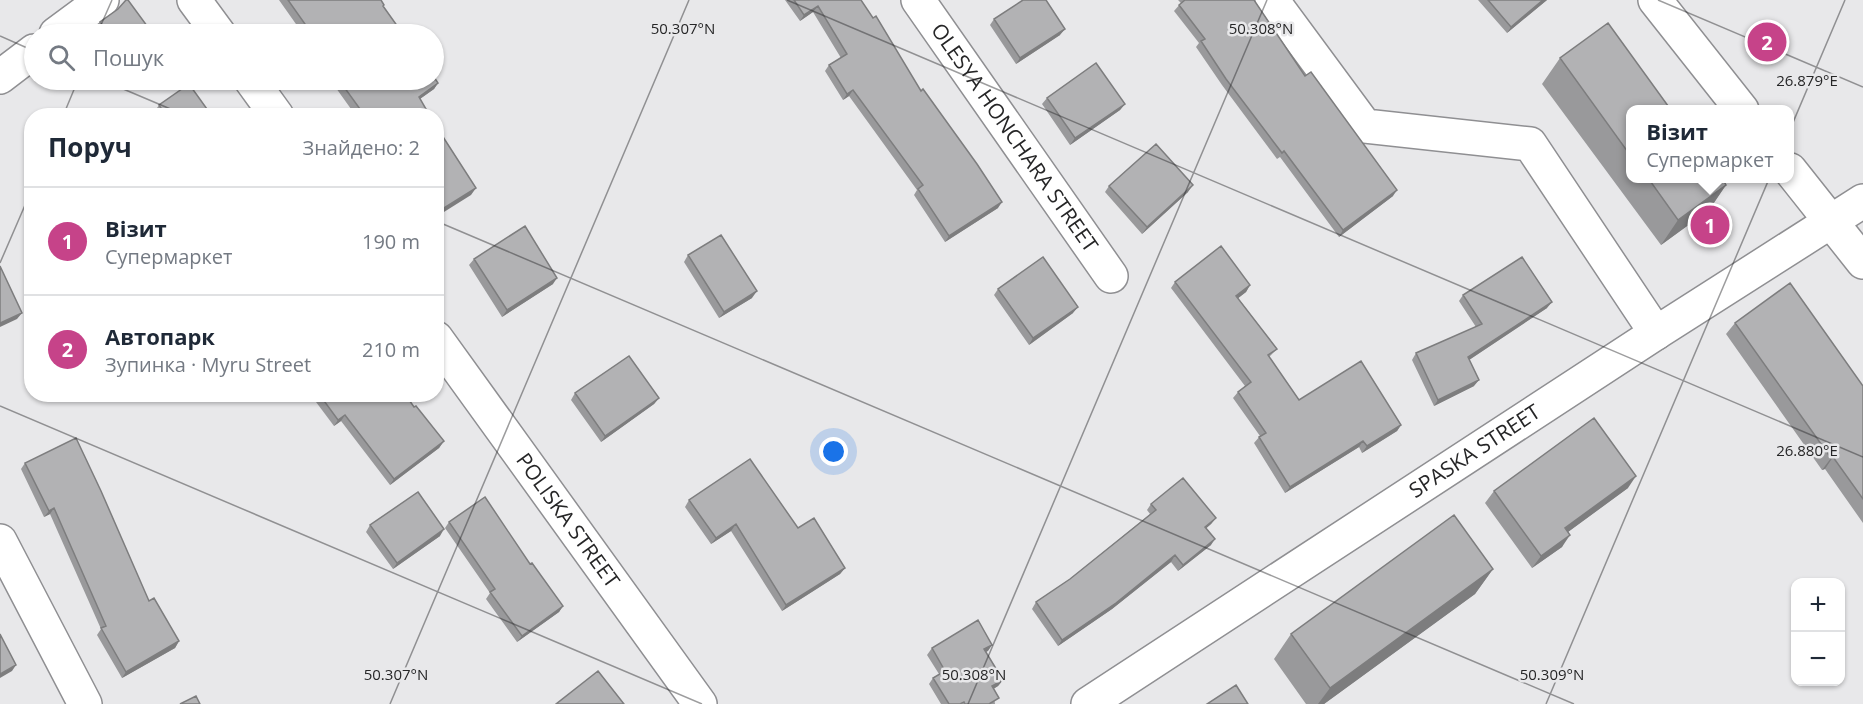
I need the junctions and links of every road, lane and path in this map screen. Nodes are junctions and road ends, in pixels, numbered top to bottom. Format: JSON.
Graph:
{"nodes":[{"id":1,"x":102,"y":0,"type":"edge"},
{"id":2,"x":194,"y":0,"type":"edge"},
{"id":3,"x":918,"y":0,"type":"edge"},
{"id":4,"x":1272,"y":0,"type":"edge"},
{"id":5,"x":1655,"y":0,"type":"edge"},
{"id":6,"x":70,"y":24,"type":"edge"},
{"id":7,"x":212,"y":24,"type":"edge"},
{"id":8,"x":24,"y":59,"type":"edge"},
{"id":9,"x":0,"y":77,"type":"edge"},
{"id":10,"x":258,"y":90,"type":"edge"},
{"id":11,"x":1738,"y":105,"type":"edge"},
{"id":12,"x":271,"y":108,"type":"edge"},
{"id":13,"x":1794,"y":175,"type":"edge"},
{"id":14,"x":1863,"y":201,"type":"edge"},
{"id":15,"x":1830,"y":221,"type":"junction"},
{"id":16,"x":1863,"y":262,"type":"edge"},
{"id":17,"x":1111,"y":276,"type":"dead end"},
{"id":18,"x":1656,"y":333,"type":"junction"},
{"id":19,"x":444,"y":349,"type":"edge"},
{"id":20,"x":0,"y":541,"type":"edge"},
{"id":21,"x":85,"y":704,"type":"edge"},
{"id":22,"x":700,"y":704,"type":"edge"},
{"id":23,"x":1088,"y":704,"type":"edge"}],
"edges":[{"from":1,"to":6,"type":"street"},
{"from":2,"to":7,"type":"street"},
{"from":3,"to":17,"type":"street","name":"OLESYA HONCHARA STREET"},
{"from":4,"to":18,"type":"street"},
{"from":5,"to":11,"type":"street"},
{"from":8,"to":9,"type":"street"},
{"from":10,"to":12,"type":"street"},
{"from":13,"to":15,"type":"street"},
{"from":14,"to":15,"type":"street","name":"SPASKA STREET"},
{"from":15,"to":16,"type":"street"},
{"from":15,"to":18,"type":"street","name":"SPASKA STREET"},
{"from":18,"to":23,"type":"street","name":"SPASKA STREET"},
{"from":19,"to":22,"type":"street","name":"POLISKA STREET"},
{"from":20,"to":21,"type":"street"}]}
